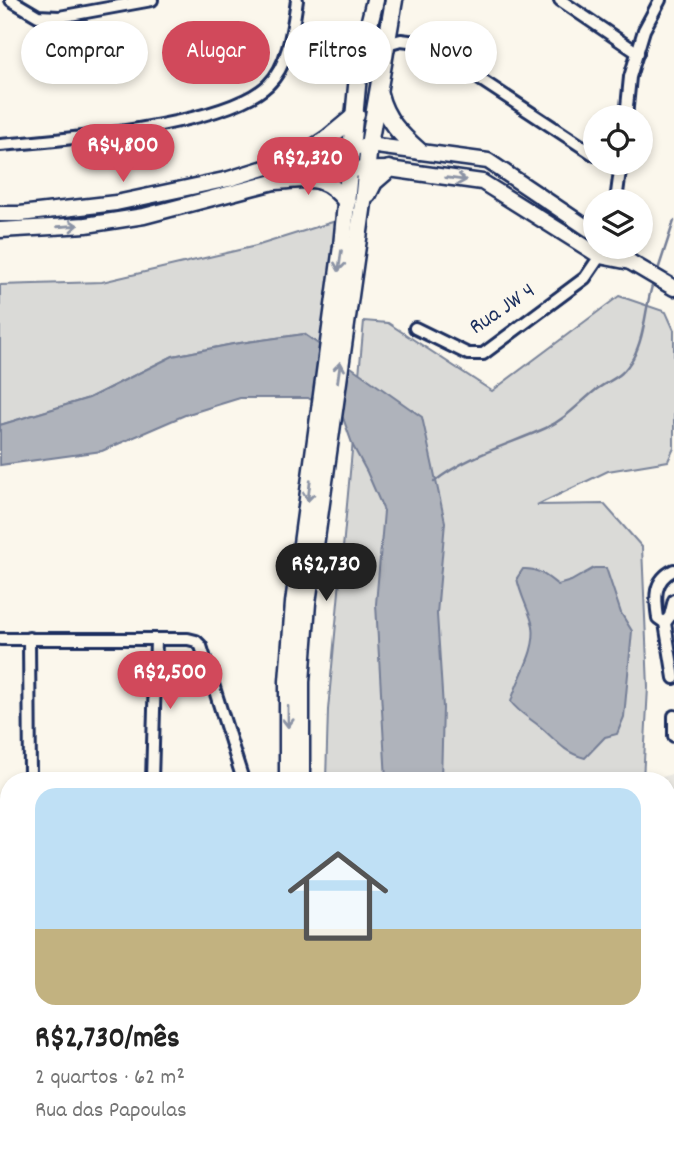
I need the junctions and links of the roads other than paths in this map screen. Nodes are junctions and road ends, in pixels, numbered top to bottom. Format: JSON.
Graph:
{"nodes":[{"id":1,"x":11,"y":0,"type":"edge"},
{"id":2,"x":152,"y":0,"type":"edge"},
{"id":3,"x":297,"y":0,"type":"edge"},
{"id":4,"x":375,"y":0,"type":"edge"},
{"id":5,"x":394,"y":0,"type":"edge"},
{"id":6,"x":560,"y":0,"type":"edge"},
{"id":7,"x":660,"y":0,"type":"edge"},
{"id":8,"x":391,"y":21,"type":"edge"},
{"id":9,"x":391,"y":43,"type":"edge"},
{"id":10,"x":638,"y":53,"type":"junction"},
{"id":11,"x":380,"y":84,"type":"edge"},
{"id":12,"x":379,"y":90,"type":"junction"},
{"id":13,"x":627,"y":105,"type":"edge"},
{"id":14,"x":356,"y":115,"type":"junction"},
{"id":15,"x":0,"y":145,"type":"edge"},
{"id":16,"x":369,"y":145,"type":"junction"},
{"id":17,"x":351,"y":147,"type":"junction"},
{"id":18,"x":583,"y":147,"type":"edge"},
{"id":19,"x":419,"y":151,"type":"junction"},
{"id":20,"x":300,"y":157,"type":"junction"},
{"id":21,"x":349,"y":169,"type":"junction"},
{"id":22,"x":388,"y":169,"type":"junction"},
{"id":23,"x":367,"y":170,"type":"junction"},
{"id":24,"x":510,"y":175,"type":"junction"},
{"id":25,"x":276,"y":181,"type":"junction"},
{"id":26,"x":502,"y":193,"type":"junction"},
{"id":27,"x":539,"y":194,"type":"junction"},
{"id":28,"x":346,"y":202,"type":"junction"},
{"id":29,"x":363,"y":203,"type":"junction"},
{"id":30,"x":531,"y":212,"type":"junction"},
{"id":31,"x":0,"y":214,"type":"edge"},
{"id":32,"x":583,"y":225,"type":"edge"},
{"id":33,"x":0,"y":230,"type":"edge"},
{"id":34,"x":583,"y":245,"type":"edge"},
{"id":35,"x":598,"y":259,"type":"edge"},
{"id":36,"x":614,"y":259,"type":"edge"},
{"id":37,"x":628,"y":259,"type":"edge"},
{"id":38,"x":632,"y":263,"type":"junction"},
{"id":39,"x":674,"y":288,"type":"edge"},
{"id":40,"x":342,"y":314,"type":"junction"},
{"id":41,"x":415,"y":328,"type":"dead end"},
{"id":42,"x":325,"y":424,"type":"junction"},
{"id":43,"x":674,"y":570,"type":"edge"},
{"id":44,"x":674,"y":600,"type":"edge"},
{"id":45,"x":665,"y":623,"type":"junction"},
{"id":46,"x":29,"y":638,"type":"junction"},
{"id":47,"x":0,"y":639,"type":"edge"},
{"id":48,"x":156,"y":640,"type":"junction"},
{"id":49,"x":674,"y":678,"type":"edge"},
{"id":50,"x":674,"y":716,"type":"edge"},
{"id":51,"x":674,"y":736,"type":"edge"},
{"id":52,"x":30,"y":772,"type":"edge"},
{"id":53,"x":152,"y":772,"type":"edge"},
{"id":54,"x":240,"y":772,"type":"edge"},
{"id":55,"x":288,"y":772,"type":"edge"},
{"id":56,"x":302,"y":772,"type":"edge"}],
"edges":[{"from":1,"to":2,"type":"street"},
{"from":3,"to":15,"type":"street"},
{"from":4,"to":14,"type":"main road"},
{"from":5,"to":8,"type":"main road"},
{"from":6,"to":10,"type":"street"},
{"from":7,"to":10,"type":"street"},
{"from":9,"to":18,"type":"street"},
{"from":10,"to":13,"type":"street"},
{"from":11,"to":12,"type":"main road"},
{"from":12,"to":16,"type":"main road"},
{"from":12,"to":19,"type":"main road"},
{"from":14,"to":17,"type":"main road"},
{"from":14,"to":20,"type":"main road"},
{"from":16,"to":17,"type":"street"},
{"from":16,"to":19,"type":"street"},
{"from":16,"to":23,"type":"main road"},
{"from":17,"to":20,"type":"street"},
{"from":17,"to":21,"type":"main road"},
{"from":19,"to":24,"type":"street"},
{"from":20,"to":31,"type":"street"},
{"from":21,"to":23,"type":"street"},
{"from":21,"to":25,"type":"street"},
{"from":21,"to":28,"type":"main road"},
{"from":22,"to":23,"type":"street"},
{"from":22,"to":26,"type":"street","one_way":true},
{"from":22,"to":29,"type":"main road"},
{"from":23,"to":29,"type":"main road"},
{"from":24,"to":26,"type":"street"},
{"from":24,"to":27,"type":"street"},
{"from":25,"to":28,"type":"main road"},
{"from":33,"to":25,"type":"street","one_way":true},
{"from":26,"to":30,"type":"street"},
{"from":27,"to":30,"type":"street"},
{"from":27,"to":32,"type":"street"},
{"from":28,"to":40,"type":"main road","one_way":true},
{"from":29,"to":40,"type":"main road"},
{"from":30,"to":34,"type":"street"},
{"from":35,"to":41,"type":"street","name":"Rua JW 4"},
{"from":36,"to":38,"type":"street"},
{"from":37,"to":38,"type":"street"},
{"from":38,"to":39,"type":"street"},
{"from":40,"to":42,"type":"main road"},
{"from":42,"to":55,"type":"main road","one_way":true},
{"from":42,"to":56,"type":"main road"},
{"from":43,"to":45,"type":"street"},
{"from":44,"to":45,"type":"street"},
{"from":45,"to":49,"type":"street"},
{"from":46,"to":47,"type":"street"},
{"from":46,"to":48,"type":"street"},
{"from":46,"to":52,"type":"street"},
{"from":48,"to":53,"type":"street"},
{"from":48,"to":54,"type":"street"},
{"from":50,"to":51,"type":"street"}]}
